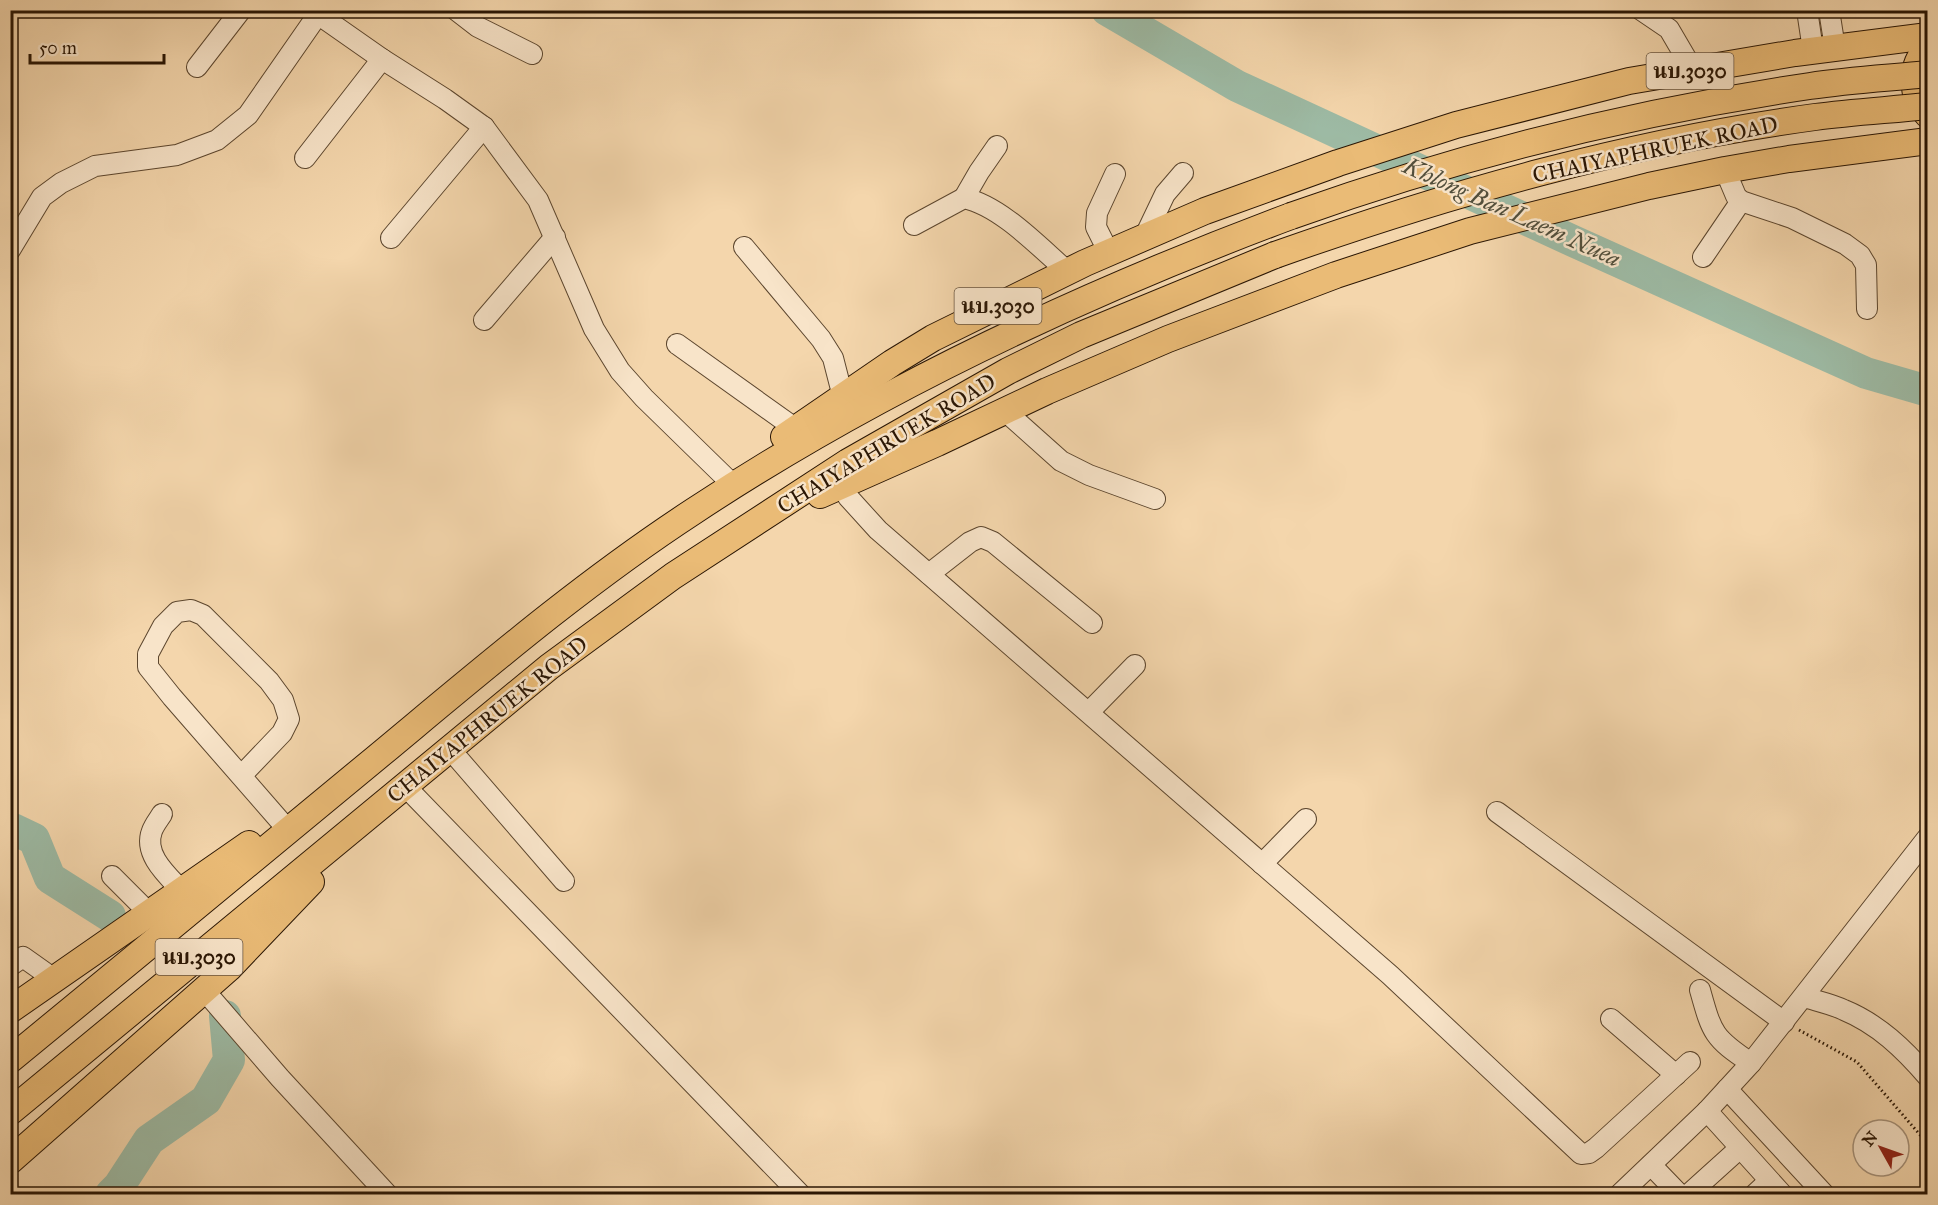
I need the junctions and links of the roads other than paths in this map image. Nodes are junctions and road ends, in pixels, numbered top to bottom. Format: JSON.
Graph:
{"nodes":[{"id":1,"x":242,"y":10,"type":"edge"},
{"id":2,"x":456,"y":10,"type":"edge"},
{"id":3,"x":1641,"y":10,"type":"edge"},
{"id":4,"x":1807,"y":10,"type":"edge"},
{"id":5,"x":1829,"y":10,"type":"edge"},
{"id":6,"x":317,"y":12,"type":"edge"},
{"id":7,"x":1928,"y":36,"type":"edge"},
{"id":8,"x":1928,"y":48,"type":"edge"},
{"id":9,"x":1824,"y":49,"type":"junction"},
{"id":10,"x":532,"y":54,"type":"dead end"},
{"id":11,"x":382,"y":59,"type":"junction"},
{"id":12,"x":197,"y":67,"type":"dead end"},
{"id":13,"x":1693,"y":70,"type":"junction"},
{"id":14,"x":1928,"y":74,"type":"edge"},
{"id":15,"x":1928,"y":106,"type":"edge"},
{"id":16,"x":1928,"y":115,"type":"edge"},
{"id":17,"x":484,"y":127,"type":"junction"},
{"id":18,"x":1928,"y":141,"type":"edge"},
{"id":19,"x":998,"y":146,"type":"dead end"},
{"id":20,"x":305,"y":158,"type":"dead end"},
{"id":21,"x":1725,"y":170,"type":"junction"},
{"id":22,"x":1183,"y":173,"type":"dead end"},
{"id":23,"x":1115,"y":174,"type":"dead end"},
{"id":24,"x":964,"y":198,"type":"junction"},
{"id":25,"x":1741,"y":201,"type":"junction"},
{"id":26,"x":914,"y":225,"type":"dead end"},
{"id":27,"x":555,"y":237,"type":"junction"},
{"id":28,"x":1144,"y":237,"type":"junction"},
{"id":29,"x":391,"y":238,"type":"dead end"},
{"id":30,"x":744,"y":248,"type":"dead end"},
{"id":31,"x":10,"y":250,"type":"edge"},
{"id":32,"x":1109,"y":253,"type":"junction"},
{"id":33,"x":1703,"y":257,"type":"dead end"},
{"id":34,"x":1068,"y":272,"type":"junction"},
{"id":35,"x":1867,"y":309,"type":"dead end"},
{"id":36,"x":484,"y":320,"type":"dead end"},
{"id":37,"x":677,"y":344,"type":"dead end"},
{"id":38,"x":843,"y":397,"type":"junction"},
{"id":39,"x":1003,"y":412,"type":"junction"},
{"id":40,"x":796,"y":429,"type":"junction"},
{"id":41,"x":726,"y":478,"type":"junction"},
{"id":42,"x":843,"y":486,"type":"junction"},
{"id":43,"x":1155,"y":499,"type":"dead end"},
{"id":44,"x":693,"y":511,"type":"junction"},
{"id":45,"x":756,"y":521,"type":"junction"},
{"id":46,"x":929,"y":574,"type":"junction"},
{"id":47,"x":1092,"y":623,"type":"dead end"},
{"id":48,"x":1135,"y":665,"type":"dead end"},
{"id":49,"x":1089,"y":712,"type":"junction"},
{"id":50,"x":449,"y":748,"type":"junction"},
{"id":51,"x":361,"y":771,"type":"junction"},
{"id":52,"x":241,"y":776,"type":"junction"},
{"id":53,"x":396,"y":794,"type":"junction"},
{"id":54,"x":1497,"y":812,"type":"dead end"},
{"id":55,"x":162,"y":814,"type":"dead end"},
{"id":56,"x":1306,"y":819,"type":"dead end"},
{"id":57,"x":280,"y":822,"type":"junction"},
{"id":58,"x":1928,"y":837,"type":"edge"},
{"id":59,"x":1262,"y":864,"type":"junction"},
{"id":60,"x":112,"y":876,"type":"dead end"},
{"id":61,"x":564,"y":881,"type":"dead end"},
{"id":62,"x":181,"y":890,"type":"junction"},
{"id":63,"x":148,"y":912,"type":"junction"},
{"id":64,"x":15,"y":956,"type":"edge"},
{"id":65,"x":54,"y":979,"type":"junction"},
{"id":66,"x":204,"y":990,"type":"junction"},
{"id":67,"x":1700,"y":990,"type":"dead end"},
{"id":68,"x":1804,"y":997,"type":"junction"},
{"id":69,"x":10,"y":1010,"type":"edge"},
{"id":70,"x":1611,"y":1019,"type":"dead end"},
{"id":71,"x":1784,"y":1022,"type":"junction"},
{"id":72,"x":10,"y":1060,"type":"edge"},
{"id":73,"x":1751,"y":1063,"type":"junction"},
{"id":74,"x":1928,"y":1077,"type":"edge"},
{"id":75,"x":1727,"y":1089,"type":"junction"},
{"id":76,"x":1707,"y":1111,"type":"junction"},
{"id":77,"x":10,"y":1112,"type":"edge"},
{"id":78,"x":1740,"y":1149,"type":"junction"},
{"id":79,"x":10,"y":1161,"type":"edge"},
{"id":80,"x":1650,"y":1165,"type":"junction"},
{"id":81,"x":1776,"y":1188,"type":"edge"},
{"id":82,"x":387,"y":1194,"type":"edge"},
{"id":83,"x":800,"y":1194,"type":"edge"},
{"id":84,"x":1620,"y":1194,"type":"edge"},
{"id":85,"x":1679,"y":1194,"type":"edge"},
{"id":86,"x":1689,"y":1194,"type":"edge"},
{"id":87,"x":1755,"y":1194,"type":"edge"},
{"id":88,"x":1824,"y":1194,"type":"edge"}],
"edges":[{"from":1,"to":12,"type":"street"},
{"from":2,"to":10,"type":"street"},
{"from":3,"to":13,"type":"street"},
{"from":4,"to":9,"type":"street"},
{"from":5,"to":9,"type":"street"},
{"from":6,"to":11,"type":"street"},
{"from":6,"to":31,"type":"street"},
{"from":7,"to":9,"type":"main road","name":"CHAIYAPHRUEK ROAD","number":"นบ.3030"},
{"from":8,"to":16,"type":"main road"},
{"from":9,"to":13,"type":"main road","name":"CHAIYAPHRUEK ROAD","number":"นบ.3030"},
{"from":11,"to":17,"type":"street"},
{"from":11,"to":20,"type":"street"},
{"from":13,"to":28,"type":"main road","name":"CHAIYAPHRUEK ROAD","number":"นบ.3030"},
{"from":14,"to":44,"type":"main road","name":"CHAIYAPHRUEK ROAD","number":"นบ.3030","bridge":true},
{"from":15,"to":45,"type":"main road","name":"CHAIYAPHRUEK ROAD","number":"นบ.3030","bridge":true},
{"from":17,"to":27,"type":"street"},
{"from":17,"to":29,"type":"street"},
{"from":18,"to":21,"type":"main road","name":"CHAIYAPHRUEK ROAD"},
{"from":19,"to":24,"type":"street"},
{"from":21,"to":25,"type":"street"},
{"from":21,"to":39,"type":"main road","name":"CHAIYAPHRUEK ROAD"},
{"from":22,"to":28,"type":"street"},
{"from":23,"to":32,"type":"street"},
{"from":24,"to":26,"type":"street"},
{"from":24,"to":34,"type":"street"},
{"from":25,"to":33,"type":"street"},
{"from":25,"to":35,"type":"street"},
{"from":27,"to":36,"type":"street"},
{"from":27,"to":41,"type":"street"},
{"from":28,"to":32,"type":"main road","name":"CHAIYAPHRUEK ROAD","number":"นบ.3030"},
{"from":30,"to":38,"type":"street"},
{"from":32,"to":34,"type":"main road","name":"CHAIYAPHRUEK ROAD","number":"นบ.3030"},
{"from":34,"to":38,"type":"main road","name":"CHAIYAPHRUEK ROAD","number":"นบ.3030"},
{"from":37,"to":40,"type":"street"},
{"from":38,"to":40,"type":"main road","name":"CHAIYAPHRUEK ROAD","number":"นบ.3030"},
{"from":39,"to":42,"type":"main road","name":"CHAIYAPHRUEK ROAD"},
{"from":39,"to":43,"type":"street"},
{"from":40,"to":41,"type":"main road","name":"CHAIYAPHRUEK ROAD","number":"นบ.3030"},
{"from":41,"to":44,"type":"main road","name":"CHAIYAPHRUEK ROAD","number":"นบ.3030"},
{"from":42,"to":45,"type":"main road","name":"CHAIYAPHRUEK ROAD"},
{"from":42,"to":46,"type":"street"},
{"from":44,"to":51,"type":"main road","name":"CHAIYAPHRUEK ROAD","number":"นบ.3030"},
{"from":45,"to":50,"type":"main road","name":"CHAIYAPHRUEK ROAD","number":"นบ.3030"},
{"from":46,"to":47,"type":"street"},
{"from":46,"to":49,"type":"street"},
{"from":48,"to":49,"type":"street"},
{"from":49,"to":59,"type":"street"},
{"from":50,"to":53,"type":"main road","name":"CHAIYAPHRUEK ROAD","number":"นบ.3030"},
{"from":50,"to":61,"type":"street"},
{"from":51,"to":57,"type":"main road"},
{"from":51,"to":72,"type":"main road","name":"CHAIYAPHRUEK ROAD","number":"นบ.3030"},
{"from":52,"to":52,"type":"street"},
{"from":52,"to":57,"type":"street"},
{"from":53,"to":66,"type":"main road"},
{"from":53,"to":77,"type":"main road","name":"CHAIYAPHRUEK ROAD","number":"นบ.3030"},
{"from":53,"to":83,"type":"street"},
{"from":54,"to":71,"type":"street"},
{"from":55,"to":62,"type":"street"},
{"from":56,"to":59,"type":"street"},
{"from":57,"to":62,"type":"main road"},
{"from":58,"to":68,"type":"street"},
{"from":59,"to":70,"type":"street"},
{"from":60,"to":63,"type":"street"},
{"from":62,"to":63,"type":"main road"},
{"from":63,"to":65,"type":"main road"},
{"from":64,"to":65,"type":"street"},
{"from":65,"to":69,"type":"main road"},
{"from":66,"to":79,"type":"main road"},
{"from":66,"to":82,"type":"street"},
{"from":67,"to":73,"type":"street"},
{"from":68,"to":71,"type":"street"},
{"from":68,"to":74,"type":"street"},
{"from":71,"to":73,"type":"street"},
{"from":73,"to":75,"type":"street"},
{"from":75,"to":76,"type":"street"},
{"from":75,"to":88,"type":"street"},
{"from":76,"to":78,"type":"street"},
{"from":76,"to":80,"type":"street"},
{"from":78,"to":81,"type":"street"},
{"from":78,"to":86,"type":"street"},
{"from":80,"to":84,"type":"street"},
{"from":80,"to":85,"type":"street"},
{"from":81,"to":87,"type":"street"}]}
